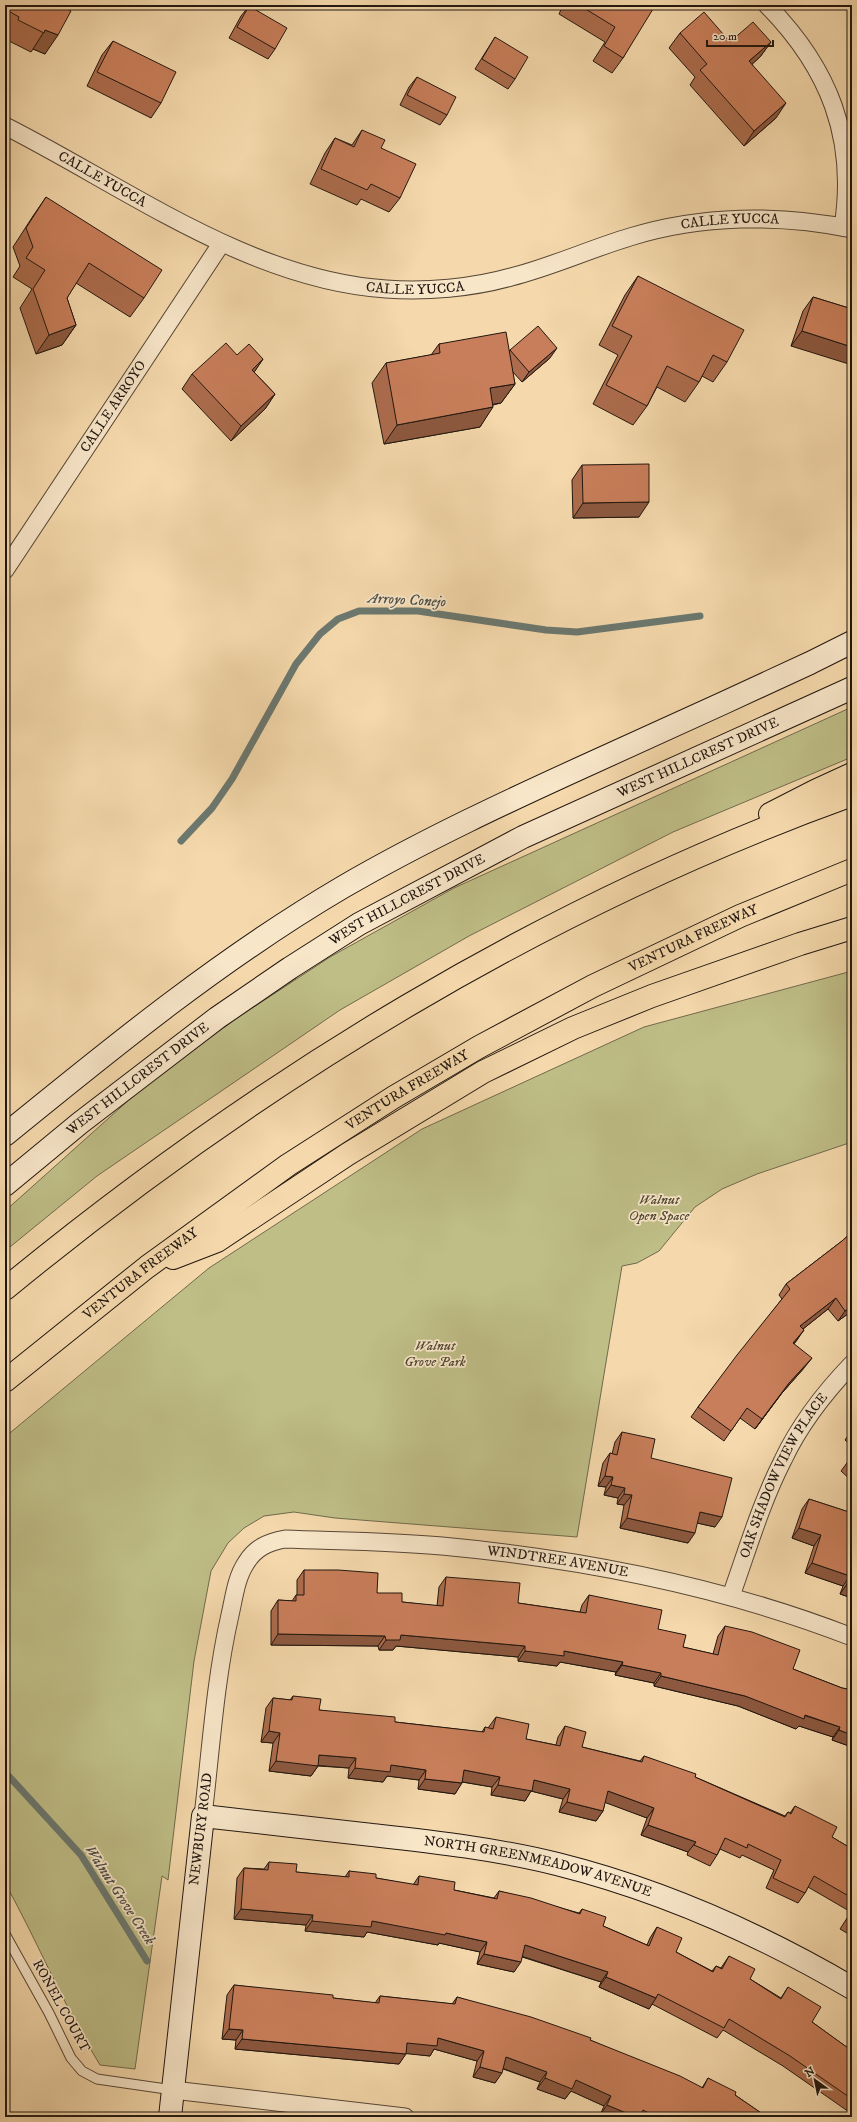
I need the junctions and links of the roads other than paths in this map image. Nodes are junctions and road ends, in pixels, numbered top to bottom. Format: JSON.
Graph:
{"nodes":[{"id":1,"x":767,"y":5,"type":"edge"},
{"id":2,"x":5,"y":126,"type":"edge"},
{"id":3,"x":847,"y":228,"type":"edge"},
{"id":4,"x":222,"y":244,"type":"junction"},
{"id":5,"x":5,"y":570,"type":"edge"},
{"id":6,"x":852,"y":642,"type":"edge"},
{"id":7,"x":852,"y":688,"type":"edge"},
{"id":8,"x":852,"y":774,"type":"edge"},
{"id":9,"x":852,"y":795,"type":"edge"},
{"id":10,"x":852,"y":870,"type":"edge"},
{"id":11,"x":661,"y":872,"type":"junction"},
{"id":12,"x":852,"y":928,"type":"edge"},
{"id":13,"x":5,"y":1135,"type":"edge"},
{"id":14,"x":5,"y":1185,"type":"edge"},
{"id":15,"x":147,"y":1267,"type":"junction"},
{"id":16,"x":5,"y":1289,"type":"edge"},
{"id":17,"x":852,"y":1364,"type":"edge"},
{"id":18,"x":5,"y":1381,"type":"edge"},
{"id":19,"x":257,"y":1549,"type":"joint"},
{"id":20,"x":731,"y":1596,"type":"junction"},
{"id":21,"x":852,"y":1637,"type":"edge"},
{"id":22,"x":203,"y":1816,"type":"junction"},
{"id":23,"x":5,"y":1934,"type":"edge"},
{"id":24,"x":852,"y":1988,"type":"edge"},
{"id":25,"x":173,"y":2090,"type":"junction"},
{"id":26,"x":170,"y":2117,"type":"edge"},
{"id":27,"x":405,"y":2117,"type":"edge"}],
"edges":[{"from":1,"to":3,"type":"street"},
{"from":2,"to":4,"type":"street","name":"CALLE YUCCA"},
{"from":3,"to":4,"type":"street","name":"CALLE YUCCA"},
{"from":4,"to":5,"type":"street","name":"CALLE ARROYO"},
{"from":6,"to":13,"type":"main road"},
{"from":7,"to":14,"type":"main road","name":"WEST HILLCREST DRIVE"},
{"from":8,"to":11,"type":"highway"},
{"from":9,"to":11,"type":"highway"},
{"from":10,"to":15,"type":"highway","name":"VENTURA FREEWAY"},
{"from":11,"to":16,"type":"highway"},
{"from":12,"to":15,"type":"highway"},
{"from":15,"to":18,"type":"highway","name":"VENTURA FREEWAY"},
{"from":17,"to":20,"type":"street","name":"OAK SHADOW VIEW PLACE"},
{"from":19,"to":20,"type":"street","name":"WINDTREE AVENUE"},
{"from":19,"to":22,"type":"street","name":"NEWBURY ROAD"},
{"from":20,"to":21,"type":"street","name":"WINDTREE AVENUE"},
{"from":22,"to":24,"type":"main road","name":"NORTH GREENMEADOW AVENUE"},
{"from":22,"to":25,"type":"main road","name":"NEWBURY ROAD"},
{"from":23,"to":25,"type":"lane","name":"RONEL COURT"},
{"from":25,"to":26,"type":"main road","name":"NEWBURY ROAD"},
{"from":25,"to":27,"type":"street"}]}
